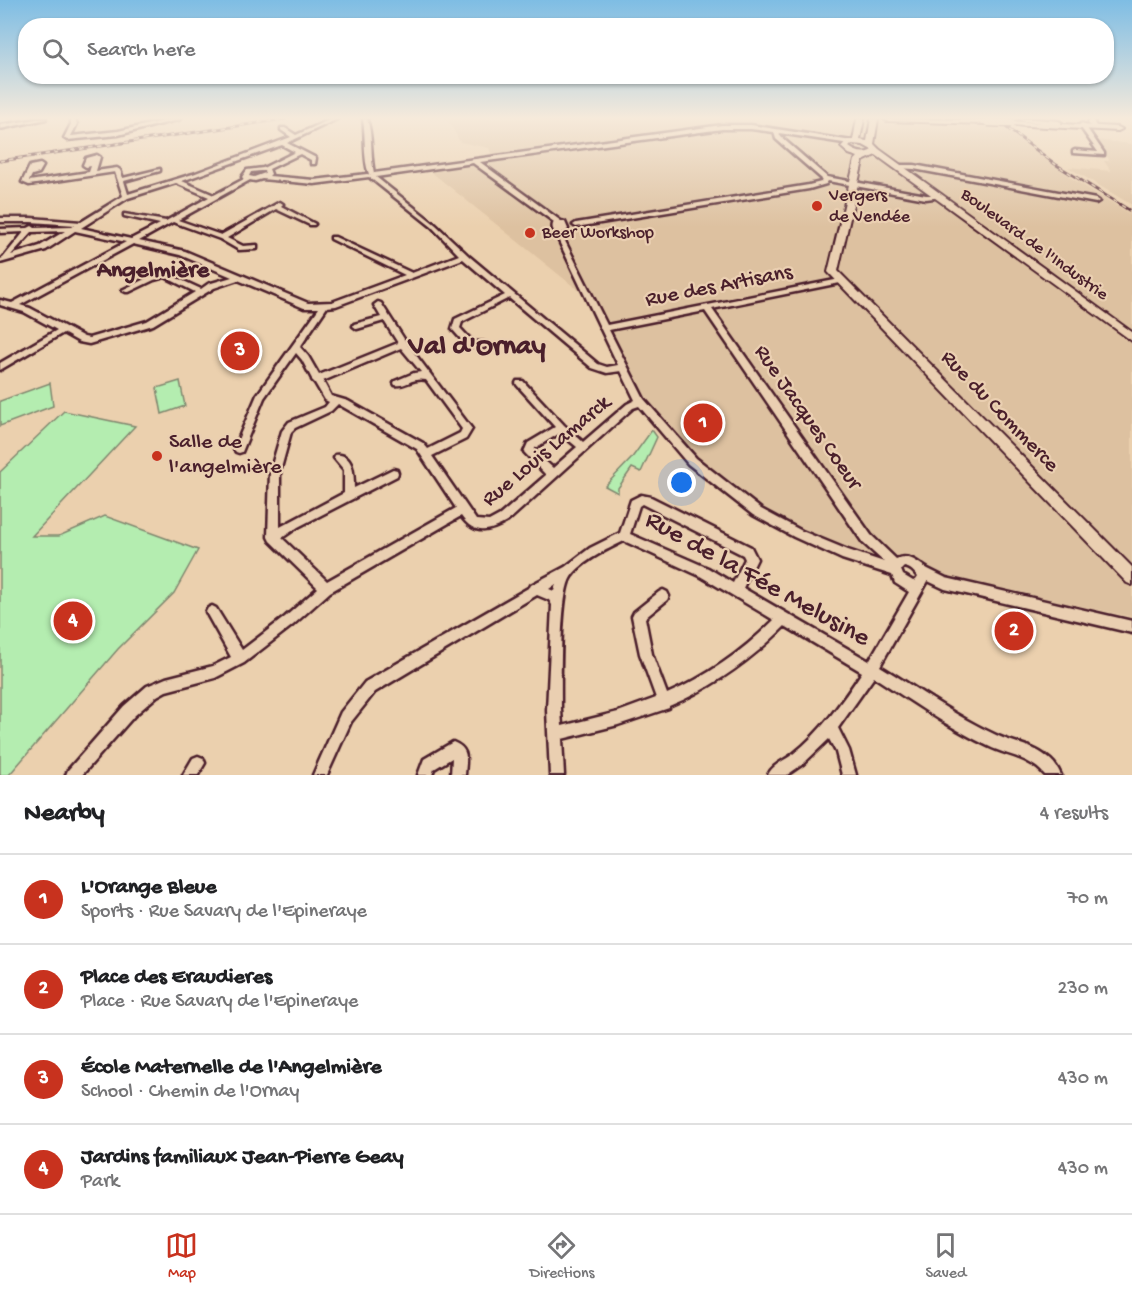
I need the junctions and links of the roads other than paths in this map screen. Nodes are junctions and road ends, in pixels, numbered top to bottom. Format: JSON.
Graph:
{"nodes":[{"id":1,"x":246,"y":155,"type":"edge"},
{"id":2,"x":294,"y":155,"type":"edge"},
{"id":3,"x":304,"y":155,"type":"edge"},
{"id":4,"x":369,"y":155,"type":"edge"},
{"id":5,"x":516,"y":155,"type":"edge"},
{"id":6,"x":798,"y":155,"type":"edge"},
{"id":7,"x":865,"y":155,"type":"edge"},
{"id":8,"x":874,"y":155,"type":"edge"},
{"id":9,"x":474,"y":161,"type":"junction"},
{"id":10,"x":313,"y":162,"type":"dead end"},
{"id":11,"x":95,"y":163,"type":"dead end"},
{"id":12,"x":900,"y":167,"type":"junction"},
{"id":13,"x":265,"y":169,"type":"junction"},
{"id":14,"x":158,"y":170,"type":"dead end"},
{"id":15,"x":29,"y":173,"type":"dead end"},
{"id":16,"x":92,"y":174,"type":"junction"},
{"id":17,"x":371,"y":175,"type":"junction"},
{"id":18,"x":263,"y":177,"type":"junction"},
{"id":19,"x":248,"y":179,"type":"junction"},
{"id":20,"x":825,"y":179,"type":"junction"},
{"id":21,"x":122,"y":180,"type":"junction"},
{"id":22,"x":176,"y":181,"type":"junction"},
{"id":23,"x":854,"y":183,"type":"junction"},
{"id":24,"x":939,"y":196,"type":"junction"},
{"id":25,"x":126,"y":197,"type":"junction"},
{"id":26,"x":214,"y":197,"type":"junction"},
{"id":27,"x":1096,"y":201,"type":"dead end"},
{"id":28,"x":126,"y":215,"type":"dead end"},
{"id":29,"x":0,"y":220,"type":"edge"},
{"id":30,"x":38,"y":222,"type":"junction"},
{"id":31,"x":170,"y":222,"type":"junction"},
{"id":32,"x":83,"y":224,"type":"junction"},
{"id":33,"x":312,"y":224,"type":"dead end"},
{"id":34,"x":561,"y":229,"type":"junction"},
{"id":35,"x":30,"y":230,"type":"junction"},
{"id":36,"x":75,"y":230,"type":"junction"},
{"id":37,"x":0,"y":231,"type":"edge"},
{"id":38,"x":222,"y":238,"type":"junction"},
{"id":39,"x":333,"y":238,"type":"dead end"},
{"id":40,"x":134,"y":241,"type":"junction"},
{"id":41,"x":254,"y":247,"type":"dead end"},
{"id":42,"x":464,"y":256,"type":"junction"},
{"id":43,"x":3,"y":259,"type":"edge"},
{"id":44,"x":411,"y":275,"type":"junction"},
{"id":45,"x":239,"y":277,"type":"junction"},
{"id":46,"x":840,"y":281,"type":"junction"},
{"id":47,"x":126,"y":290,"type":"dead end"},
{"id":48,"x":201,"y":292,"type":"junction"},
{"id":49,"x":510,"y":295,"type":"junction"},
{"id":50,"x":0,"y":303,"type":"edge"},
{"id":51,"x":15,"y":305,"type":"junction"},
{"id":52,"x":378,"y":305,"type":"dead end"},
{"id":53,"x":324,"y":306,"type":"junction"},
{"id":54,"x":707,"y":308,"type":"junction"},
{"id":55,"x":386,"y":318,"type":"junction"},
{"id":56,"x":357,"y":326,"type":"dead end"},
{"id":57,"x":605,"y":328,"type":"junction"},
{"id":58,"x":63,"y":330,"type":"junction"},
{"id":59,"x":1132,"y":337,"type":"edge"},
{"id":60,"x":404,"y":344,"type":"junction"},
{"id":61,"x":484,"y":345,"type":"dead end"},
{"id":62,"x":296,"y":348,"type":"junction"},
{"id":63,"x":0,"y":367,"type":"edge"},
{"id":64,"x":624,"y":367,"type":"junction"},
{"id":65,"x":429,"y":377,"type":"junction"},
{"id":66,"x":316,"y":380,"type":"junction"},
{"id":67,"x":398,"y":383,"type":"dead end"},
{"id":68,"x":520,"y":383,"type":"dead end"},
{"id":69,"x":336,"y":401,"type":"junction"},
{"id":70,"x":640,"y":401,"type":"junction"},
{"id":71,"x":561,"y":428,"type":"junction"},
{"id":72,"x":583,"y":447,"type":"junction"},
{"id":73,"x":239,"y":449,"type":"dead end"},
{"id":74,"x":426,"y":455,"type":"junction"},
{"id":75,"x":339,"y":458,"type":"dead end"},
{"id":76,"x":393,"y":473,"type":"dead end"},
{"id":77,"x":553,"y":475,"type":"junction"},
{"id":78,"x":349,"y":496,"type":"junction"},
{"id":79,"x":463,"y":510,"type":"junction"},
{"id":80,"x":624,"y":536,"type":"junction"},
{"id":81,"x":274,"y":537,"type":"junction"},
{"id":82,"x":898,"y":567,"type":"junction"},
{"id":83,"x":568,"y":571,"type":"junction"},
{"id":84,"x":920,"y":571,"type":"junction"},
{"id":85,"x":1130,"y":578,"type":"edge"},
{"id":86,"x":903,"y":583,"type":"junction"},
{"id":87,"x":945,"y":583,"type":"junction"},
{"id":88,"x":920,"y":585,"type":"junction"},
{"id":89,"x":326,"y":588,"type":"junction"},
{"id":90,"x":535,"y":589,"type":"junction"},
{"id":91,"x":736,"y":590,"type":"junction"},
{"id":92,"x":663,"y":596,"type":"dead end"},
{"id":93,"x":558,"y":604,"type":"junction"},
{"id":94,"x":908,"y":606,"type":"junction"},
{"id":95,"x":212,"y":612,"type":"dead end"},
{"id":96,"x":1132,"y":618,"type":"edge"},
{"id":97,"x":783,"y":619,"type":"junction"},
{"id":98,"x":1116,"y":625,"type":"junction"},
{"id":99,"x":1132,"y":627,"type":"edge"},
{"id":100,"x":240,"y":659,"type":"junction"},
{"id":101,"x":871,"y":669,"type":"junction"},
{"id":102,"x":664,"y":703,"type":"junction"},
{"id":103,"x":831,"y":728,"type":"junction"},
{"id":104,"x":555,"y":734,"type":"junction"},
{"id":105,"x":73,"y":775,"type":"edge"},
{"id":106,"x":320,"y":775,"type":"edge"},
{"id":107,"x":425,"y":775,"type":"edge"},
{"id":108,"x":458,"y":775,"type":"edge"},
{"id":109,"x":557,"y":775,"type":"edge"},
{"id":110,"x":775,"y":775,"type":"edge"},
{"id":111,"x":849,"y":775,"type":"edge"},
{"id":112,"x":1054,"y":775,"type":"edge"}],
"edges":[{"from":1,"to":22,"type":"street"},
{"from":2,"to":13,"type":"street"},
{"from":3,"to":10,"type":"street"},
{"from":4,"to":17,"type":"street"},
{"from":5,"to":9,"type":"street"},
{"from":6,"to":20,"type":"street"},
{"from":7,"to":23,"type":"main road"},
{"from":8,"to":12,"type":"main road","name":"Boulevard de l'Industrie"},
{"from":9,"to":17,"type":"street"},
{"from":9,"to":34,"type":"street"},
{"from":11,"to":16,"type":"street"},
{"from":12,"to":24,"type":"main road","name":"Boulevard de l'Industrie"},
{"from":12,"to":27,"type":"street"},
{"from":13,"to":18,"type":"street"},
{"from":13,"to":19,"type":"street"},
{"from":14,"to":21,"type":"street"},
{"from":15,"to":16,"type":"street"},
{"from":16,"to":21,"type":"street"},
{"from":17,"to":18,"type":"street"},
{"from":17,"to":42,"type":"street"},
{"from":18,"to":19,"type":"street"},
{"from":19,"to":26,"type":"street"},
{"from":20,"to":23,"type":"street"},
{"from":20,"to":34,"type":"street"},
{"from":21,"to":25,"type":"street"},
{"from":22,"to":25,"type":"street"},
{"from":22,"to":26,"type":"street"},
{"from":23,"to":24,"type":"street"},
{"from":23,"to":46,"type":"main road"},
{"from":24,"to":59,"type":"main road","name":"Boulevard de l'Industrie"},
{"from":25,"to":32,"type":"street"},
{"from":26,"to":31,"type":"street"},
{"from":28,"to":31,"type":"street"},
{"from":29,"to":30,"type":"street"},
{"from":30,"to":32,"type":"street"},
{"from":30,"to":35,"type":"street"},
{"from":31,"to":38,"type":"street"},
{"from":31,"to":40,"type":"street"},
{"from":32,"to":36,"type":"street"},
{"from":33,"to":38,"type":"street"},
{"from":34,"to":57,"type":"street"},
{"from":35,"to":36,"type":"street"},
{"from":35,"to":37,"type":"street"},
{"from":35,"to":43,"type":"street"},
{"from":36,"to":40,"type":"street"},
{"from":36,"to":43,"type":"street"},
{"from":38,"to":41,"type":"street"},
{"from":39,"to":44,"type":"street"},
{"from":40,"to":45,"type":"street"},
{"from":40,"to":51,"type":"street"},
{"from":42,"to":44,"type":"street"},
{"from":42,"to":49,"type":"street"},
{"from":44,"to":53,"type":"street"},
{"from":45,"to":48,"type":"street"},
{"from":45,"to":53,"type":"street"},
{"from":46,"to":54,"type":"street","name":"Rue des Artisans"},
{"from":46,"to":85,"type":"main road","name":"Rue du Commerce"},
{"from":47,"to":48,"type":"street"},
{"from":48,"to":58,"type":"street"},
{"from":49,"to":61,"type":"street"},
{"from":49,"to":64,"type":"street"},
{"from":50,"to":51,"type":"street"},
{"from":51,"to":58,"type":"street"},
{"from":52,"to":55,"type":"street"},
{"from":53,"to":62,"type":"street"},
{"from":54,"to":57,"type":"street","name":"Rue des Artisans"},
{"from":54,"to":82,"type":"street","name":"Rue Jacques Coeur"},
{"from":55,"to":56,"type":"street"},
{"from":55,"to":60,"type":"street"},
{"from":57,"to":64,"type":"street"},
{"from":58,"to":63,"type":"street"},
{"from":60,"to":65,"type":"street"},
{"from":60,"to":66,"type":"street"},
{"from":62,"to":66,"type":"street"},
{"from":62,"to":73,"type":"street"},
{"from":64,"to":70,"type":"street"},
{"from":65,"to":67,"type":"street"},
{"from":65,"to":74,"type":"street"},
{"from":66,"to":69,"type":"street"},
{"from":68,"to":71,"type":"street"},
{"from":69,"to":74,"type":"street"},
{"from":69,"to":81,"type":"street"},
{"from":70,"to":72,"type":"street","name":"Rue Louis Lamarck"},
{"from":70,"to":82,"type":"street"},
{"from":71,"to":72,"type":"street"},
{"from":71,"to":77,"type":"street"},
{"from":72,"to":77,"type":"street","name":"Rue Louis Lamarck"},
{"from":74,"to":79,"type":"street"},
{"from":75,"to":78,"type":"street"},
{"from":76,"to":78,"type":"street"},
{"from":77,"to":79,"type":"street","name":"Rue Louis Lamarck"},
{"from":78,"to":81,"type":"street"},
{"from":79,"to":89,"type":"street","name":"Rue Louis Lamarck"},
{"from":80,"to":83,"type":"street"},
{"from":80,"to":91,"type":"street","name":"Rue de la Fée Melusine"},
{"from":80,"to":91,"type":"street","name":"Rue de la Fée Melusine"},
{"from":81,"to":89,"type":"street"},
{"from":82,"to":84,"type":"street"},
{"from":82,"to":86,"type":"street"},
{"from":83,"to":90,"type":"street"},
{"from":83,"to":93,"type":"street"},
{"from":84,"to":87,"type":"street"},
{"from":84,"to":88,"type":"street"},
{"from":86,"to":88,"type":"street"},
{"from":86,"to":94,"type":"street"},
{"from":87,"to":88,"type":"street"},
{"from":87,"to":98,"type":"street"},
{"from":88,"to":94,"type":"street"},
{"from":89,"to":100,"type":"street","name":"Rue Louis Lamarck"},
{"from":90,"to":93,"type":"street"},
{"from":90,"to":106,"type":"street"},
{"from":91,"to":97,"type":"street","name":"Rue de la Fée Melusine"},
{"from":92,"to":102,"type":"street"},
{"from":93,"to":104,"type":"street"},
{"from":94,"to":101,"type":"street"},
{"from":95,"to":100,"type":"street"},
{"from":96,"to":98,"type":"street"},
{"from":97,"to":101,"type":"street","name":"Rue de la Fée Melusine"},
{"from":97,"to":102,"type":"street"},
{"from":98,"to":99,"type":"street"},
{"from":100,"to":105,"type":"street","name":"Rue Louis Lamarck"},
{"from":101,"to":103,"type":"street"},
{"from":101,"to":112,"type":"street","name":"Rue de la Fée Melusine"},
{"from":102,"to":104,"type":"street"},
{"from":103,"to":110,"type":"street"},
{"from":103,"to":111,"type":"street"},
{"from":104,"to":109,"type":"street"},
{"from":107,"to":108,"type":"street"}]}
